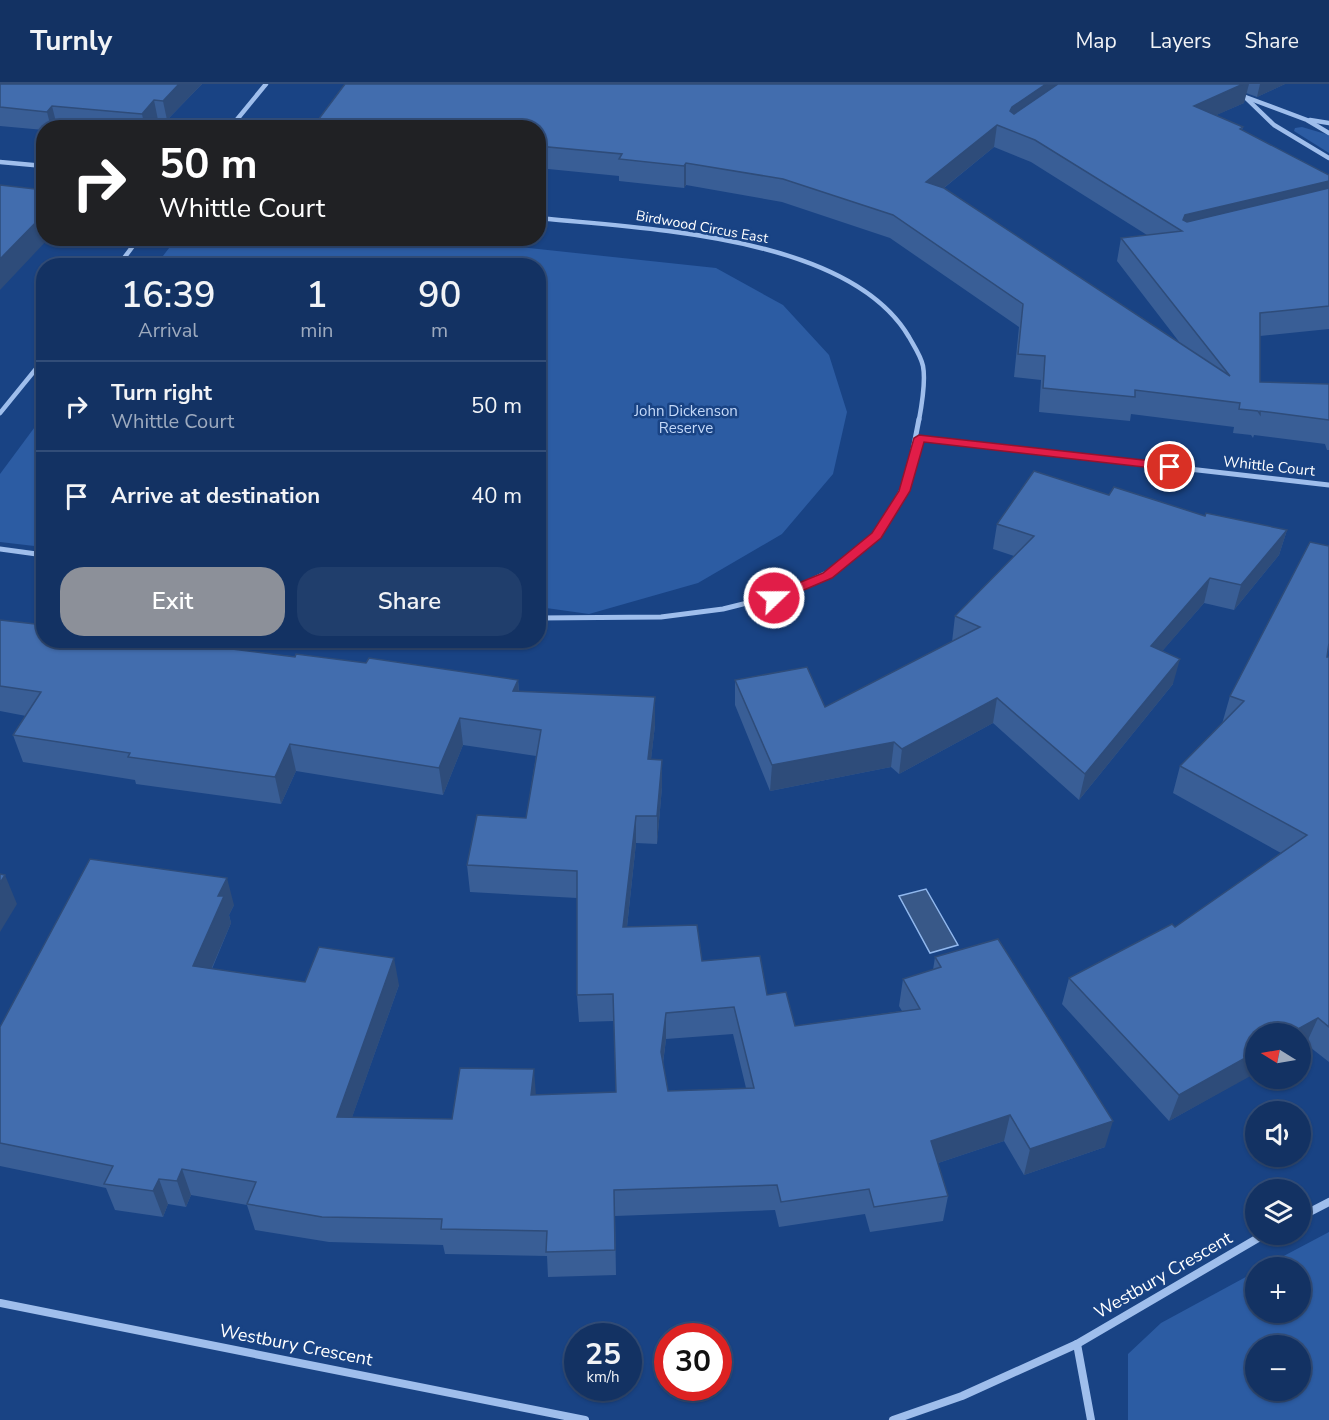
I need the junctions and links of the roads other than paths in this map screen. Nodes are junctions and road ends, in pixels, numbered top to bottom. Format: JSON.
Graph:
{"nodes":[{"id":1,"x":266,"y":84,"type":"edge"},
{"id":2,"x":1236,"y":94,"type":"edge"},
{"id":3,"x":1246,"y":97,"type":"junction"},
{"id":4,"x":237,"y":120,"type":"edge"},
{"id":5,"x":1307,"y":120,"type":"junction"},
{"id":6,"x":1329,"y":123,"type":"edge"},
{"id":7,"x":1329,"y":133,"type":"edge"},
{"id":8,"x":1329,"y":158,"type":"edge"},
{"id":9,"x":0,"y":162,"type":"edge"},
{"id":10,"x":36,"y":165,"type":"edge"},
{"id":11,"x":546,"y":219,"type":"edge"},
{"id":12,"x":36,"y":369,"type":"edge"},
{"id":13,"x":0,"y":414,"type":"edge"},
{"id":14,"x":919,"y":438,"type":"junction"},
{"id":15,"x":1329,"y":485,"type":"edge"},
{"id":16,"x":0,"y":549,"type":"edge"},
{"id":17,"x":36,"y":554,"type":"edge"},
{"id":18,"x":546,"y":618,"type":"edge"},
{"id":19,"x":1329,"y":1202,"type":"edge"},
{"id":20,"x":1311,"y":1211,"type":"edge"},
{"id":21,"x":1246,"y":1245,"type":"edge"},
{"id":22,"x":0,"y":1303,"type":"edge"},
{"id":23,"x":1077,"y":1344,"type":"junction"},
{"id":24,"x":585,"y":1420,"type":"edge"},
{"id":25,"x":893,"y":1420,"type":"edge"},
{"id":26,"x":1090,"y":1420,"type":"edge"}],
"edges":[{"from":1,"to":4,"type":"street"},
{"from":2,"to":3,"type":"street"},
{"from":3,"to":5,"type":"street"},
{"from":3,"to":8,"type":"street"},
{"from":5,"to":6,"type":"street"},
{"from":5,"to":7,"type":"street"},
{"from":9,"to":10,"type":"street"},
{"from":11,"to":14,"type":"street","name":"Birdwood Circus East"},
{"from":12,"to":13,"type":"street"},
{"from":14,"to":15,"type":"street","name":"Whittle Court"},
{"from":14,"to":18,"type":"street","name":"Birdwood Circus East"},
{"from":16,"to":17,"type":"street"},
{"from":19,"to":20,"type":"street"},
{"from":21,"to":23,"type":"street","name":"Westbury Crescent"},
{"from":22,"to":24,"type":"street","name":"Westbury Crescent"},
{"from":23,"to":25,"type":"street","name":"Westbury Crescent"},
{"from":23,"to":26,"type":"street"}]}
